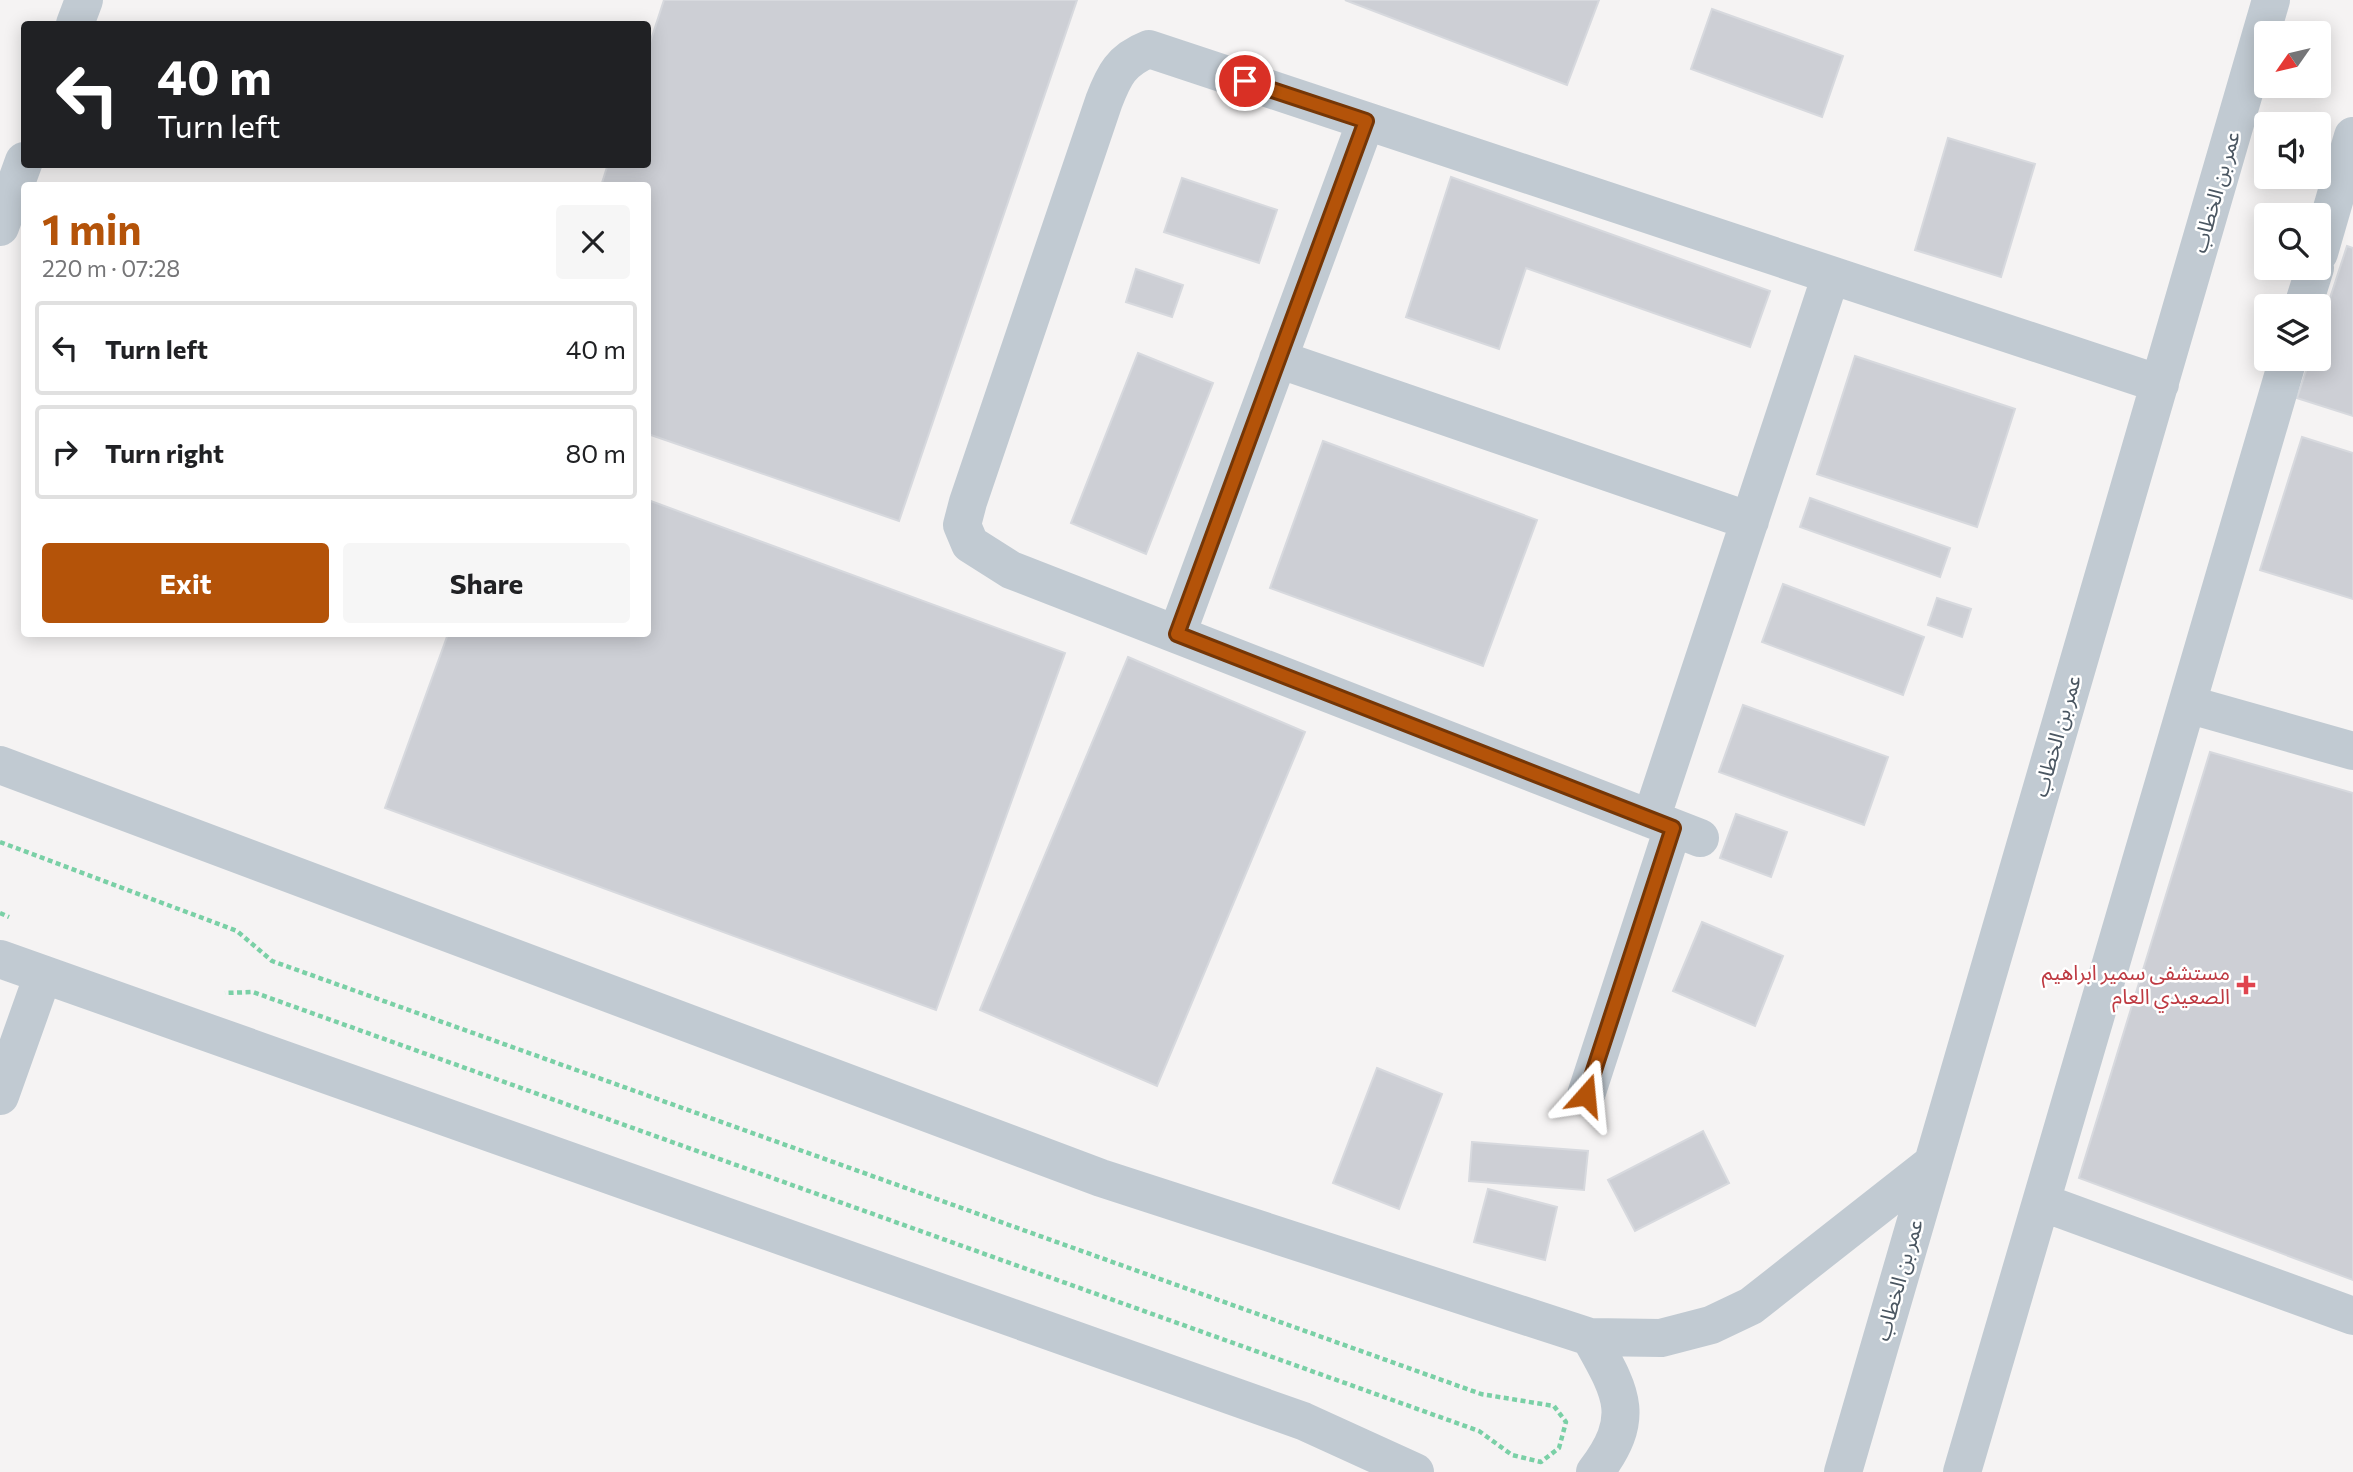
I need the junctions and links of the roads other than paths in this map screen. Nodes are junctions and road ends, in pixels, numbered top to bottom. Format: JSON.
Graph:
{"nodes":[{"id":1,"x":84,"y":0,"type":"edge"},
{"id":2,"x":2271,"y":0,"type":"edge"},
{"id":3,"x":76,"y":21,"type":"edge"},
{"id":4,"x":1366,"y":121,"type":"junction"},
{"id":5,"x":2353,"y":136,"type":"edge"},
{"id":6,"x":21,"y":168,"type":"edge"},
{"id":7,"x":2344,"y":203,"type":"edge"},
{"id":8,"x":0,"y":227,"type":"edge"},
{"id":9,"x":2331,"y":229,"type":"edge"},
{"id":10,"x":1831,"y":275,"type":"junction"},
{"id":11,"x":1278,"y":359,"type":"junction"},
{"id":12,"x":2284,"y":371,"type":"edge"},
{"id":13,"x":2160,"y":384,"type":"junction"},
{"id":14,"x":1750,"y":521,"type":"junction"},
{"id":15,"x":1177,"y":634,"type":"junction"},
{"id":16,"x":2186,"y":704,"type":"junction"},
{"id":17,"x":2353,"y":751,"type":"edge"},
{"id":18,"x":0,"y":765,"type":"edge"},
{"id":19,"x":1675,"y":828,"type":"junction"},
{"id":20,"x":0,"y":959,"type":"edge"},
{"id":21,"x":43,"y":975,"type":"junction"},
{"id":22,"x":1586,"y":1095,"type":"dead end"},
{"id":23,"x":0,"y":1096,"type":"edge"},
{"id":24,"x":1933,"y":1163,"type":"junction"},
{"id":25,"x":2041,"y":1202,"type":"junction"},
{"id":26,"x":2353,"y":1316,"type":"edge"},
{"id":27,"x":1590,"y":1337,"type":"junction"},
{"id":28,"x":1415,"y":1472,"type":"edge"},
{"id":29,"x":1595,"y":1472,"type":"edge"},
{"id":30,"x":1843,"y":1472,"type":"edge"},
{"id":31,"x":1962,"y":1472,"type":"edge"}],
"edges":[{"from":1,"to":3,"type":"street"},
{"from":2,"to":13,"type":"street","name":"عمر بن الخطاب"},
{"from":4,"to":10,"type":"street"},
{"from":4,"to":11,"type":"street"},
{"from":4,"to":15,"type":"street"},
{"from":5,"to":7,"type":"street"},
{"from":6,"to":8,"type":"street"},
{"from":7,"to":9,"type":"street"},
{"from":10,"to":13,"type":"street"},
{"from":10,"to":14,"type":"street"},
{"from":11,"to":14,"type":"street"},
{"from":11,"to":15,"type":"street"},
{"from":12,"to":16,"type":"street"},
{"from":13,"to":24,"type":"street","name":"عمر بن الخطاب"},
{"from":14,"to":19,"type":"street"},
{"from":15,"to":19,"type":"street"},
{"from":16,"to":17,"type":"street"},
{"from":16,"to":25,"type":"street"},
{"from":18,"to":27,"type":"street"},
{"from":19,"to":22,"type":"street"},
{"from":20,"to":21,"type":"street"},
{"from":21,"to":23,"type":"street"},
{"from":21,"to":28,"type":"street"},
{"from":24,"to":27,"type":"street"},
{"from":24,"to":30,"type":"street","name":"عمر بن الخطاب"},
{"from":25,"to":26,"type":"street"},
{"from":25,"to":31,"type":"street"},
{"from":27,"to":29,"type":"street"}]}
